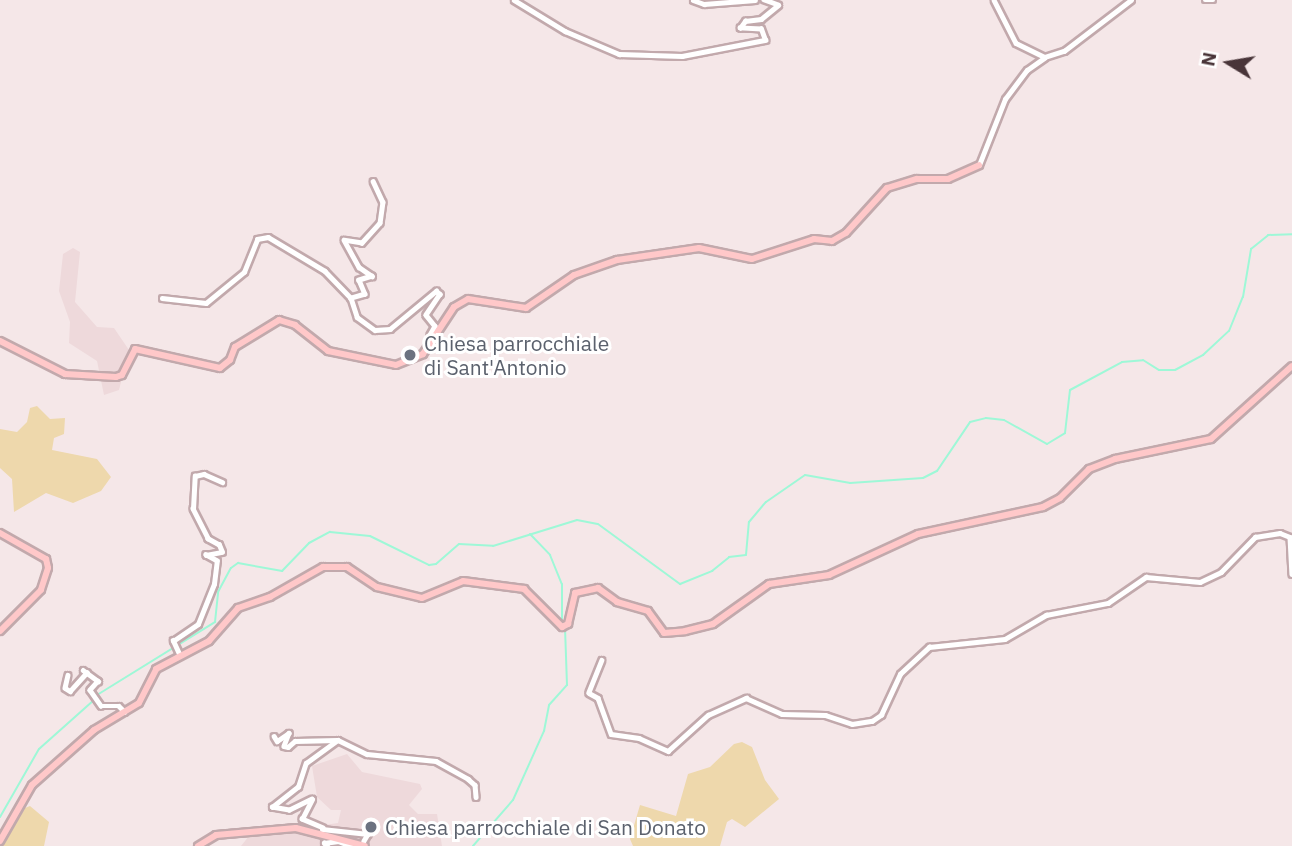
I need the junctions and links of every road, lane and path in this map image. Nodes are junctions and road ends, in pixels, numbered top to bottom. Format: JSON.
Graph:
{"nodes":[{"id":1,"x":514,"y":0,"type":"edge"},
{"id":2,"x":693,"y":0,"type":"edge"},
{"id":3,"x":755,"y":0,"type":"edge"},
{"id":4,"x":764,"y":0,"type":"edge"},
{"id":5,"x":994,"y":0,"type":"edge"},
{"id":6,"x":1131,"y":0,"type":"edge"},
{"id":7,"x":1205,"y":0,"type":"edge"},
{"id":8,"x":1213,"y":0,"type":"edge"},
{"id":9,"x":1045,"y":57,"type":"junction"},
{"id":10,"x":979,"y":165,"type":"joint"},
{"id":11,"x":373,"y":181,"type":"dead end"},
{"id":12,"x":162,"y":298,"type":"dead end"},
{"id":13,"x":351,"y":298,"type":"junction"},
{"id":14,"x":0,"y":341,"type":"edge"},
{"id":15,"x":433,"y":341,"type":"junction"},
{"id":16,"x":1292,"y":366,"type":"edge"},
{"id":17,"x":222,"y":482,"type":"dead end"},
{"id":18,"x":0,"y":533,"type":"edge"},
{"id":19,"x":1292,"y":574,"type":"edge"},
{"id":20,"x":0,"y":631,"type":"edge"},
{"id":21,"x":180,"y":657,"type":"junction"},
{"id":22,"x":602,"y":660,"type":"dead end"},
{"id":23,"x":68,"y":675,"type":"dead end"},
{"id":24,"x":126,"y":712,"type":"junction"},
{"id":25,"x":274,"y":736,"type":"dead end"},
{"id":26,"x":338,"y":740,"type":"junction"},
{"id":27,"x":476,"y":797,"type":"dead end"},
{"id":28,"x":322,"y":830,"type":"junction"},
{"id":29,"x":0,"y":841,"type":"edge"},
{"id":30,"x":364,"y":843,"type":"edge"},
{"id":31,"x":353,"y":844,"type":"edge"},
{"id":32,"x":198,"y":846,"type":"edge"},
{"id":33,"x":327,"y":846,"type":"edge"}],
"edges":[{"from":1,"to":4,"type":"street"},
{"from":2,"to":3,"type":"street"},
{"from":5,"to":9,"type":"street"},
{"from":6,"to":9,"type":"street"},
{"from":7,"to":8,"type":"street"},
{"from":9,"to":10,"type":"street"},
{"from":10,"to":15,"type":"street"},
{"from":11,"to":13,"type":"street"},
{"from":12,"to":13,"type":"street"},
{"from":13,"to":15,"type":"street"},
{"from":14,"to":15,"type":"street"},
{"from":16,"to":21,"type":"street"},
{"from":17,"to":21,"type":"street"},
{"from":18,"to":20,"type":"street"},
{"from":19,"to":22,"type":"street"},
{"from":21,"to":24,"type":"street"},
{"from":23,"to":24,"type":"street"},
{"from":24,"to":29,"type":"street"},
{"from":25,"to":26,"type":"street"},
{"from":26,"to":27,"type":"street"},
{"from":26,"to":28,"type":"street"},
{"from":28,"to":30,"type":"street"},
{"from":28,"to":31,"type":"street"},
{"from":28,"to":32,"type":"street"},
{"from":30,"to":31,"type":"street"},
{"from":31,"to":33,"type":"street"}]}
